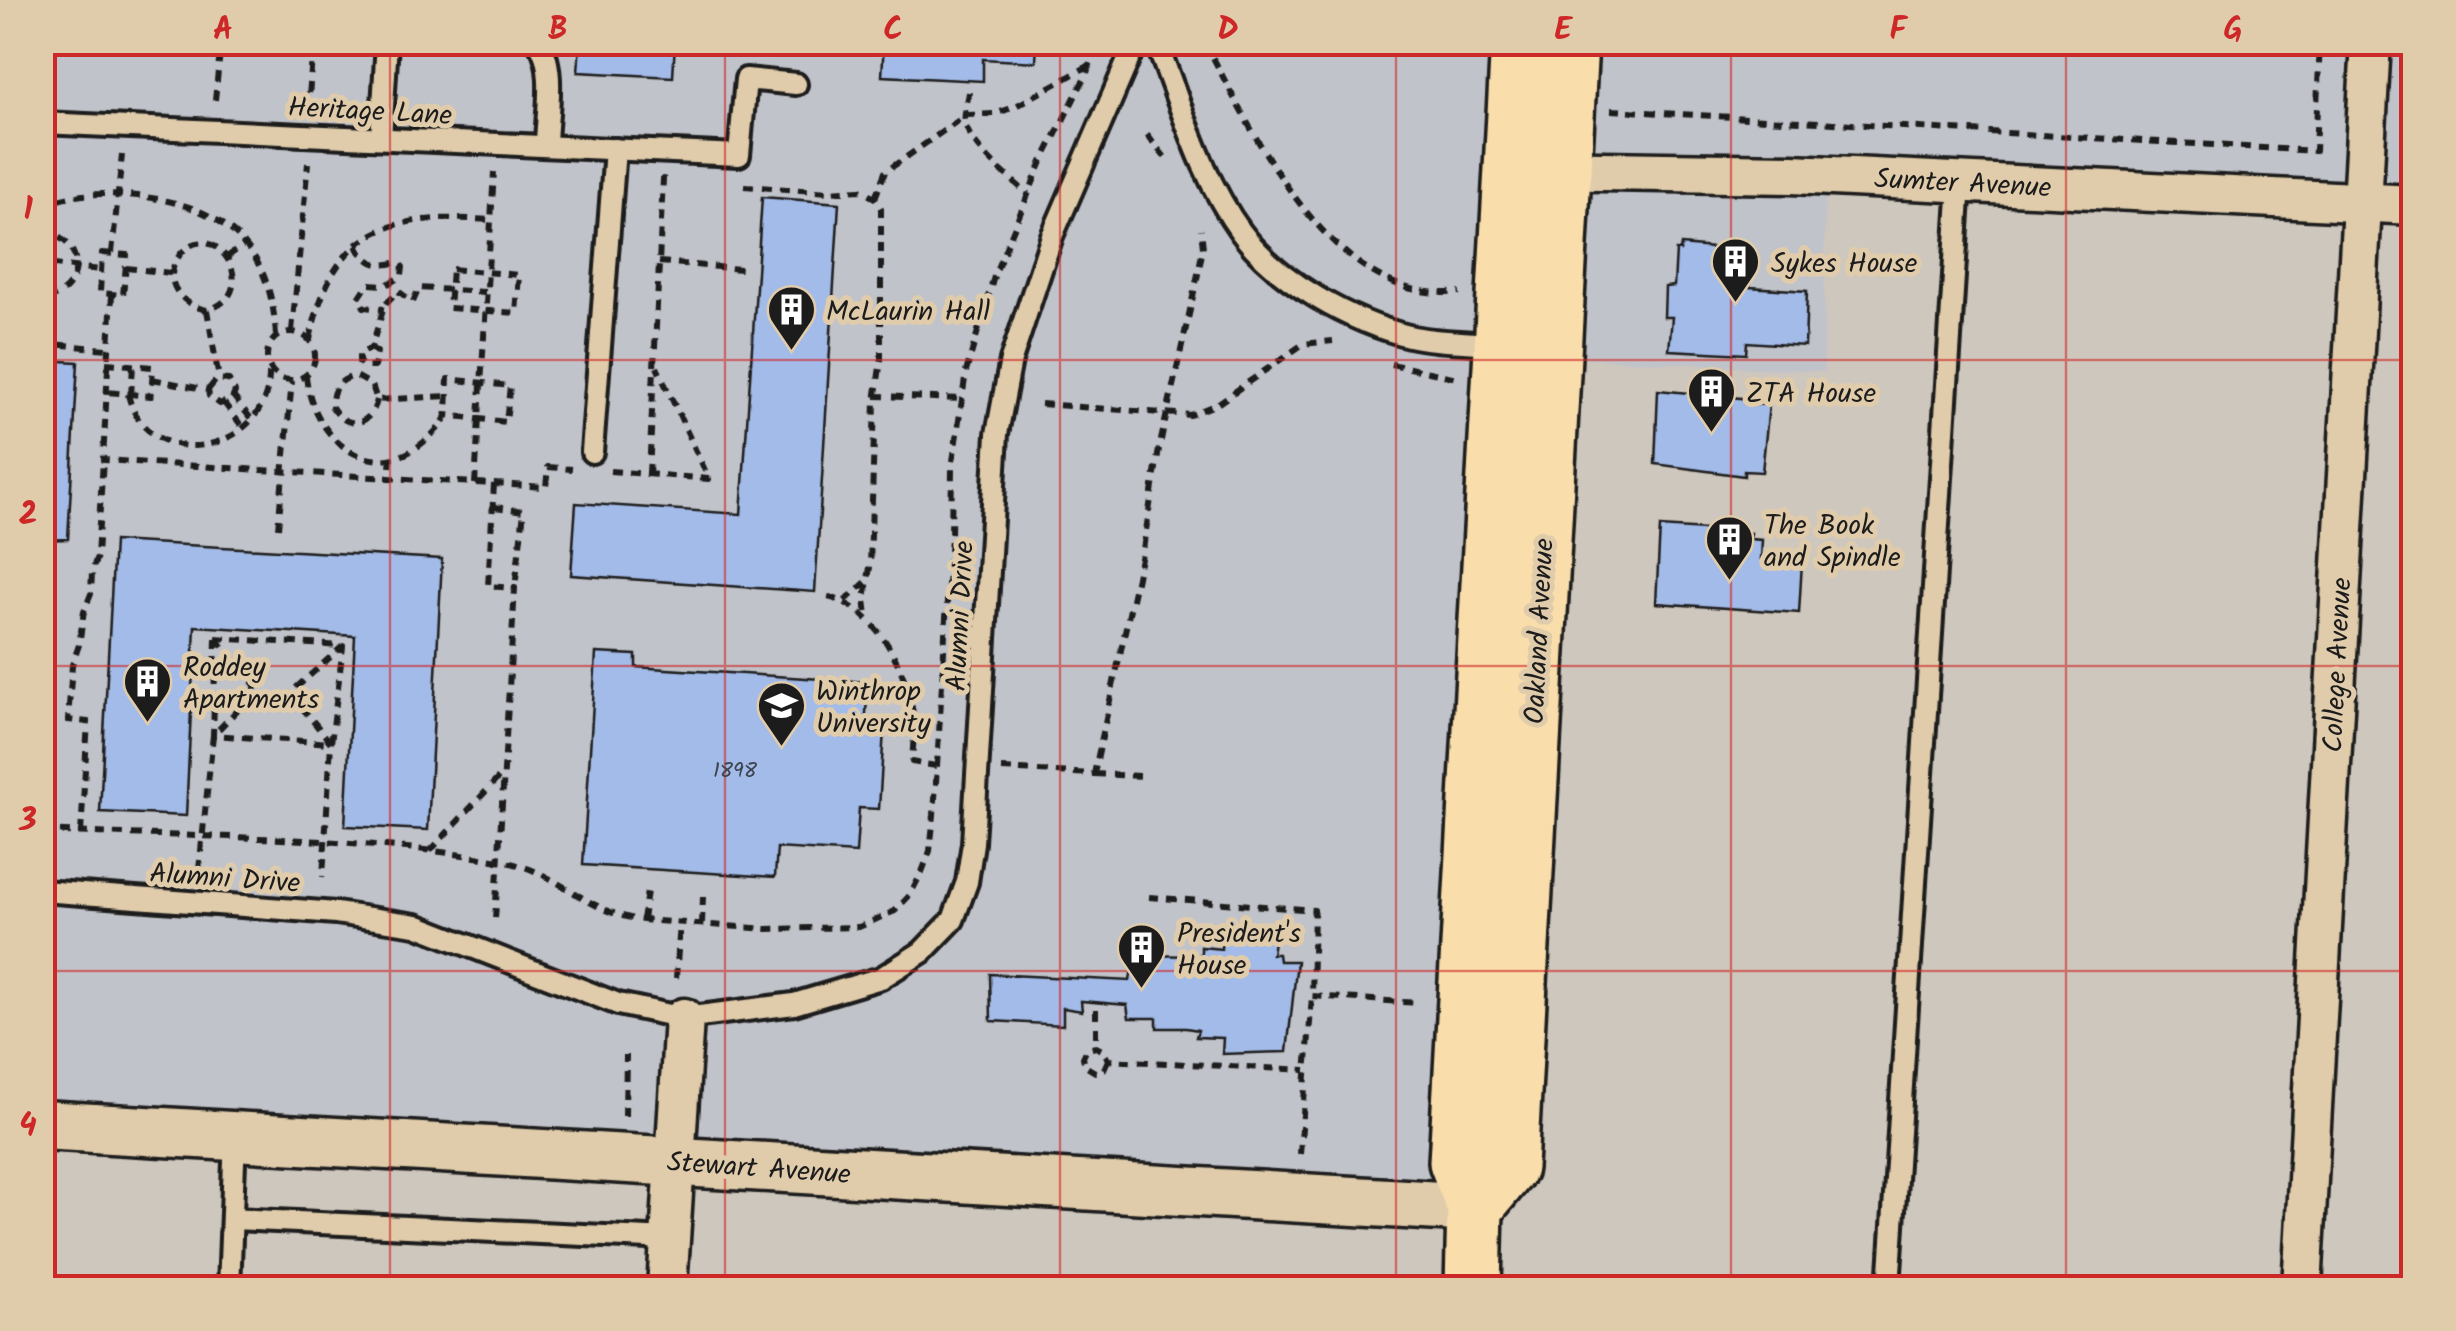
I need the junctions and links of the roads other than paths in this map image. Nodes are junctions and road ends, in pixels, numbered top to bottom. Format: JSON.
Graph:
{"nodes":[{"id":1,"x":386,"y":42,"type":"edge"},
{"id":2,"x":538,"y":42,"type":"edge"},
{"id":3,"x":1136,"y":42,"type":"edge"},
{"id":4,"x":1156,"y":42,"type":"edge"},
{"id":5,"x":1519,"y":42,"type":"edge"},
{"id":6,"x":1570,"y":42,"type":"edge"},
{"id":7,"x":2371,"y":42,"type":"edge"},
{"id":8,"x":796,"y":84,"type":"dead end"},
{"id":9,"x":42,"y":122,"type":"edge"},
{"id":10,"x":381,"y":138,"type":"junction"},
{"id":11,"x":546,"y":146,"type":"junction"},
{"id":12,"x":616,"y":149,"type":"junction"},
{"id":13,"x":1538,"y":170,"type":"junction"},
{"id":14,"x":1960,"y":182,"type":"junction"},
{"id":15,"x":2362,"y":202,"type":"junction"},
{"id":16,"x":2414,"y":205,"type":"edge"},
{"id":17,"x":1527,"y":347,"type":"junction"},
{"id":18,"x":590,"y":464,"type":"road end"},
{"id":19,"x":42,"y":891,"type":"edge"},
{"id":20,"x":684,"y":1018,"type":"junction"},
{"id":21,"x":42,"y":1125,"type":"edge"},
{"id":22,"x":235,"y":1136,"type":"junction"},
{"id":23,"x":674,"y":1162,"type":"junction"},
{"id":24,"x":1475,"y":1208,"type":"junction"},
{"id":25,"x":232,"y":1219,"type":"junction"},
{"id":26,"x":670,"y":1240,"type":"junction"},
{"id":27,"x":229,"y":1288,"type":"edge"},
{"id":28,"x":667,"y":1288,"type":"edge"},
{"id":29,"x":1473,"y":1288,"type":"edge"},
{"id":30,"x":1889,"y":1288,"type":"edge"},
{"id":31,"x":2302,"y":1288,"type":"edge"}],
"edges":[{"from":1,"to":10,"type":"lane"},
{"from":2,"to":11,"type":"lane"},
{"from":3,"to":20,"type":"lane","name":"Alumni Drive"},
{"from":4,"to":17,"type":"lane"},
{"from":5,"to":13,"type":"main road","name":"Oakland Avenue"},
{"from":6,"to":13,"type":"main road","name":"Oakland Avenue"},
{"from":7,"to":15,"type":"street","name":"College Avenue"},
{"from":8,"to":12,"type":"lane","name":"Heritage Lane"},
{"from":9,"to":10,"type":"lane","name":"Heritage Lane"},
{"from":10,"to":11,"type":"lane","name":"Heritage Lane"},
{"from":11,"to":12,"type":"lane","name":"Heritage Lane"},
{"from":12,"to":18,"type":"lane"},
{"from":13,"to":14,"type":"street","name":"Sumter Avenue"},
{"from":13,"to":17,"type":"main road","name":"Oakland Avenue"},
{"from":14,"to":15,"type":"street","name":"Sumter Avenue"},
{"from":14,"to":30,"type":"lane"},
{"from":15,"to":16,"type":"street","name":"Sumter Avenue"},
{"from":15,"to":31,"type":"street","name":"College Avenue"},
{"from":17,"to":24,"type":"main road","name":"Oakland Avenue"},
{"from":17,"to":24,"type":"main road","name":"Oakland Avenue"},
{"from":19,"to":20,"type":"lane","name":"Alumni Drive"},
{"from":20,"to":23,"type":"street"},
{"from":21,"to":22,"type":"street","name":"Stewart Avenue"},
{"from":22,"to":23,"type":"street","name":"Stewart Avenue"},
{"from":22,"to":25,"type":"lane"},
{"from":23,"to":24,"type":"street","name":"Stewart Avenue"},
{"from":23,"to":26,"type":"street"},
{"from":24,"to":29,"type":"main road","name":"Oakland Avenue"},
{"from":25,"to":26,"type":"lane"},
{"from":25,"to":27,"type":"lane"},
{"from":26,"to":28,"type":"street"}]}
